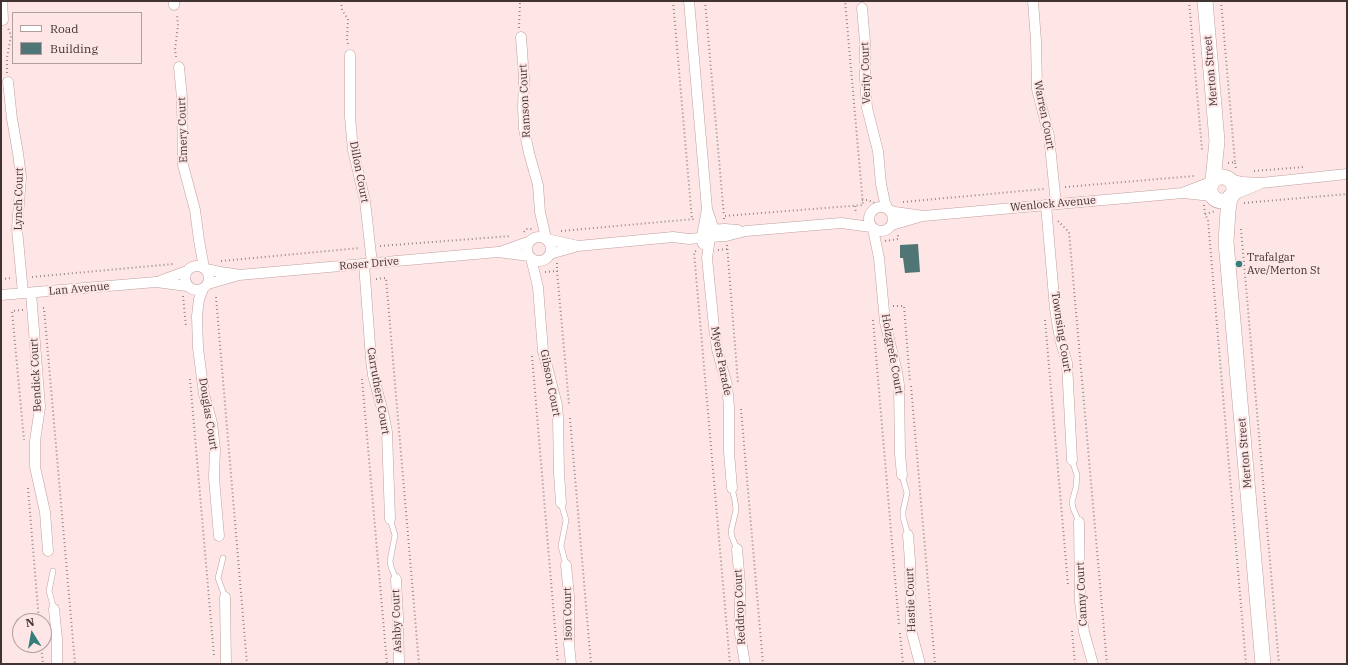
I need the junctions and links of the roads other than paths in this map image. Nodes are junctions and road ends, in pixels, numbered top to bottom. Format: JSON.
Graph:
{"nodes":[{"id":1,"x":2,"y":1,"type":"edge"},
{"id":2,"x":689,"y":1,"type":"edge"},
{"id":3,"x":1034,"y":1,"type":"edge"},
{"id":4,"x":1205,"y":1,"type":"edge"},
{"id":5,"x":862,"y":8,"type":"dead end"},
{"id":6,"x":3,"y":20,"type":"road end"},
{"id":7,"x":521,"y":37,"type":"road end"},
{"id":8,"x":350,"y":55,"type":"road end"},
{"id":9,"x":179,"y":67,"type":"road end"},
{"id":10,"x":8,"y":82,"type":"road end"},
{"id":11,"x":1217,"y":140,"type":"junction"},
{"id":12,"x":1347,"y":174,"type":"edge"},
{"id":13,"x":1229,"y":179,"type":"junction"},
{"id":14,"x":1261,"y":183,"type":"junction"},
{"id":15,"x":881,"y":184,"type":"junction"},
{"id":16,"x":1212,"y":189,"type":"junction"},
{"id":17,"x":1183,"y":193,"type":"junction"},
{"id":18,"x":1236,"y":198,"type":"junction"},
{"id":19,"x":1051,"y":204,"type":"junction"},
{"id":20,"x":889,"y":209,"type":"junction"},
{"id":21,"x":872,"y":211,"type":"junction"},
{"id":22,"x":540,"y":212,"type":"junction"},
{"id":23,"x":923,"y":216,"type":"junction"},
{"id":24,"x":841,"y":223,"type":"junction"},
{"id":25,"x":872,"y":228,"type":"junction"},
{"id":26,"x":890,"y":228,"type":"junction"},
{"id":27,"x":707,"y":234,"type":"junction"},
{"id":28,"x":546,"y":239,"type":"junction"},
{"id":29,"x":198,"y":240,"type":"junction"},
{"id":30,"x":530,"y":240,"type":"junction"},
{"id":31,"x":1226,"y":242,"type":"junction"},
{"id":32,"x":578,"y":246,"type":"junction"},
{"id":33,"x":498,"y":252,"type":"junction"},
{"id":34,"x":530,"y":257,"type":"junction"},
{"id":35,"x":547,"y":257,"type":"junction"},
{"id":36,"x":879,"y":258,"type":"junction"},
{"id":37,"x":368,"y":264,"type":"junction"},
{"id":38,"x":205,"y":268,"type":"junction"},
{"id":39,"x":188,"y":270,"type":"junction"},
{"id":40,"x":239,"y":275,"type":"junction"},
{"id":41,"x":176,"y":280,"type":"junction"},
{"id":42,"x":188,"y":287,"type":"junction"},
{"id":43,"x":538,"y":287,"type":"junction"},
{"id":44,"x":27,"y":293,"type":"junction"},
{"id":45,"x":197,"y":293,"type":"junction"},
{"id":46,"x":1,"y":295,"type":"edge"},
{"id":47,"x":1072,"y":460,"type":"joint"},
{"id":48,"x":902,"y":475,"type":"joint"},
{"id":49,"x":732,"y":488,"type":"joint"},
{"id":50,"x":561,"y":503,"type":"joint"},
{"id":51,"x":390,"y":519,"type":"joint"},
{"id":52,"x":1079,"y":522,"type":"joint"},
{"id":53,"x":908,"y":535,"type":"joint"},
{"id":54,"x":219,"y":536,"type":"dead end"},
{"id":55,"x":737,"y":549,"type":"joint"},
{"id":56,"x":48,"y":551,"type":"dead end"},
{"id":57,"x":223,"y":558,"type":"dead end"},
{"id":58,"x":566,"y":565,"type":"joint"},
{"id":59,"x":53,"y":571,"type":"dead end"},
{"id":60,"x":396,"y":579,"type":"joint"},
{"id":61,"x":225,"y":597,"type":"joint"},
{"id":62,"x":54,"y":609,"type":"joint"},
{"id":63,"x":57,"y":664,"type":"edge"},
{"id":64,"x":226,"y":664,"type":"edge"},
{"id":65,"x":399,"y":664,"type":"edge"},
{"id":66,"x":571,"y":664,"type":"edge"},
{"id":67,"x":745,"y":664,"type":"edge"},
{"id":68,"x":920,"y":664,"type":"edge"},
{"id":69,"x":1093,"y":664,"type":"edge"},
{"id":70,"x":1263,"y":664,"type":"edge"}],
"edges":[{"from":1,"to":6,"type":"street"},
{"from":2,"to":27,"type":"street","name":"Myers Parade"},
{"from":3,"to":19,"type":"street","name":"Warren Court"},
{"from":4,"to":11,"type":"street","name":"Merton Street"},
{"from":5,"to":15,"type":"street","name":"Verity Court"},
{"from":7,"to":22,"type":"street","name":"Ramson Court"},
{"from":8,"to":37,"type":"street","name":"Dillon Court"},
{"from":9,"to":29,"type":"street","name":"Emery Court"},
{"from":10,"to":44,"type":"street","name":"Lynch Court"},
{"from":11,"to":13,"type":"street","name":"Merton Street"},
{"from":11,"to":16,"type":"street","name":"Merton Street"},
{"from":12,"to":14,"type":"street"},
{"from":13,"to":14,"type":"street"},
{"from":13,"to":16,"type":"street"},
{"from":13,"to":18,"type":"street","name":"Merton Street"},
{"from":14,"to":18,"type":"street"},
{"from":15,"to":20,"type":"street","name":"Verity Court"},
{"from":15,"to":21,"type":"street","name":"Verity Court"},
{"from":16,"to":17,"type":"street","name":"Wenlock Avenue"},
{"from":16,"to":17,"type":"street","name":"Wenlock Avenue"},
{"from":16,"to":18,"type":"street"},
{"from":16,"to":31,"type":"street","name":"Merton Street"},
{"from":17,"to":19,"type":"street","name":"Wenlock Avenue"},
{"from":18,"to":31,"type":"street","name":"Merton Street"},
{"from":19,"to":23,"type":"street","name":"Wenlock Avenue"},
{"from":19,"to":47,"type":"street","name":"Townsing Court"},
{"from":20,"to":21,"type":"street"},
{"from":20,"to":23,"type":"street","name":"Wenlock Avenue"},
{"from":20,"to":26,"type":"street"},
{"from":21,"to":24,"type":"street"},
{"from":21,"to":25,"type":"street"},
{"from":22,"to":28,"type":"street","name":"Ramson Court"},
{"from":22,"to":30,"type":"street","name":"Ramson Court"},
{"from":23,"to":26,"type":"street","name":"Wenlock Avenue"},
{"from":24,"to":25,"type":"street"},
{"from":24,"to":27,"type":"street"},
{"from":25,"to":26,"type":"street"},
{"from":25,"to":36,"type":"street","name":"Holzgrefe Court"},
{"from":26,"to":36,"type":"street","name":"Holzgrefe Court"},
{"from":27,"to":32,"type":"street"},
{"from":27,"to":49,"type":"street","name":"Myers Parade"},
{"from":28,"to":30,"type":"street"},
{"from":28,"to":32,"type":"street"},
{"from":28,"to":35,"type":"street"},
{"from":29,"to":38,"type":"street","name":"Emery Court"},
{"from":29,"to":39,"type":"street","name":"Emery Court"},
{"from":30,"to":33,"type":"street","name":"Roser Drive"},
{"from":30,"to":34,"type":"street"},
{"from":31,"to":70,"type":"street","name":"Merton Street"},
{"from":32,"to":35,"type":"street"},
{"from":33,"to":34,"type":"street","name":"Roser Drive"},
{"from":33,"to":37,"type":"street","name":"Roser Drive"},
{"from":34,"to":35,"type":"street"},
{"from":34,"to":43,"type":"street","name":"Gibson Court"},
{"from":35,"to":43,"type":"street","name":"Gibson Court"},
{"from":36,"to":48,"type":"street","name":"Holzgrefe Court"},
{"from":37,"to":40,"type":"street","name":"Roser Drive"},
{"from":37,"to":51,"type":"street","name":"Carruthers Court"},
{"from":38,"to":39,"type":"street","name":"Roser Drive"},
{"from":38,"to":40,"type":"street","name":"Roser Drive"},
{"from":38,"to":45,"type":"street","name":"Emery Court"},
{"from":39,"to":41,"type":"street","name":"Lan Avenue"},
{"from":39,"to":42,"type":"street"},
{"from":40,"to":45,"type":"street","name":"Roser Drive"},
{"from":41,"to":42,"type":"street","name":"Lan Avenue"},
{"from":41,"to":44,"type":"street","name":"Lan Avenue"},
{"from":42,"to":45,"type":"street","name":"Roser Drive"},
{"from":43,"to":50,"type":"street","name":"Gibson Court"},
{"from":44,"to":46,"type":"street","name":"Lan Avenue"},
{"from":44,"to":56,"type":"street","name":"Bendick Court"},
{"from":45,"to":54,"type":"street","name":"Douglas Court"},
{"from":47,"to":52,"type":"lane"},
{"from":48,"to":53,"type":"lane"},
{"from":49,"to":55,"type":"lane"},
{"from":50,"to":58,"type":"lane"},
{"from":51,"to":60,"type":"lane"},
{"from":52,"to":69,"type":"street","name":"Canny Court"},
{"from":53,"to":68,"type":"street","name":"Hastie Court"},
{"from":55,"to":67,"type":"street","name":"Reddrop Court"},
{"from":57,"to":61,"type":"lane"},
{"from":58,"to":66,"type":"street","name":"Ison Court"},
{"from":59,"to":62,"type":"lane"},
{"from":60,"to":65,"type":"street","name":"Ashby Court"},
{"from":61,"to":64,"type":"street"},
{"from":62,"to":63,"type":"street"}]}
